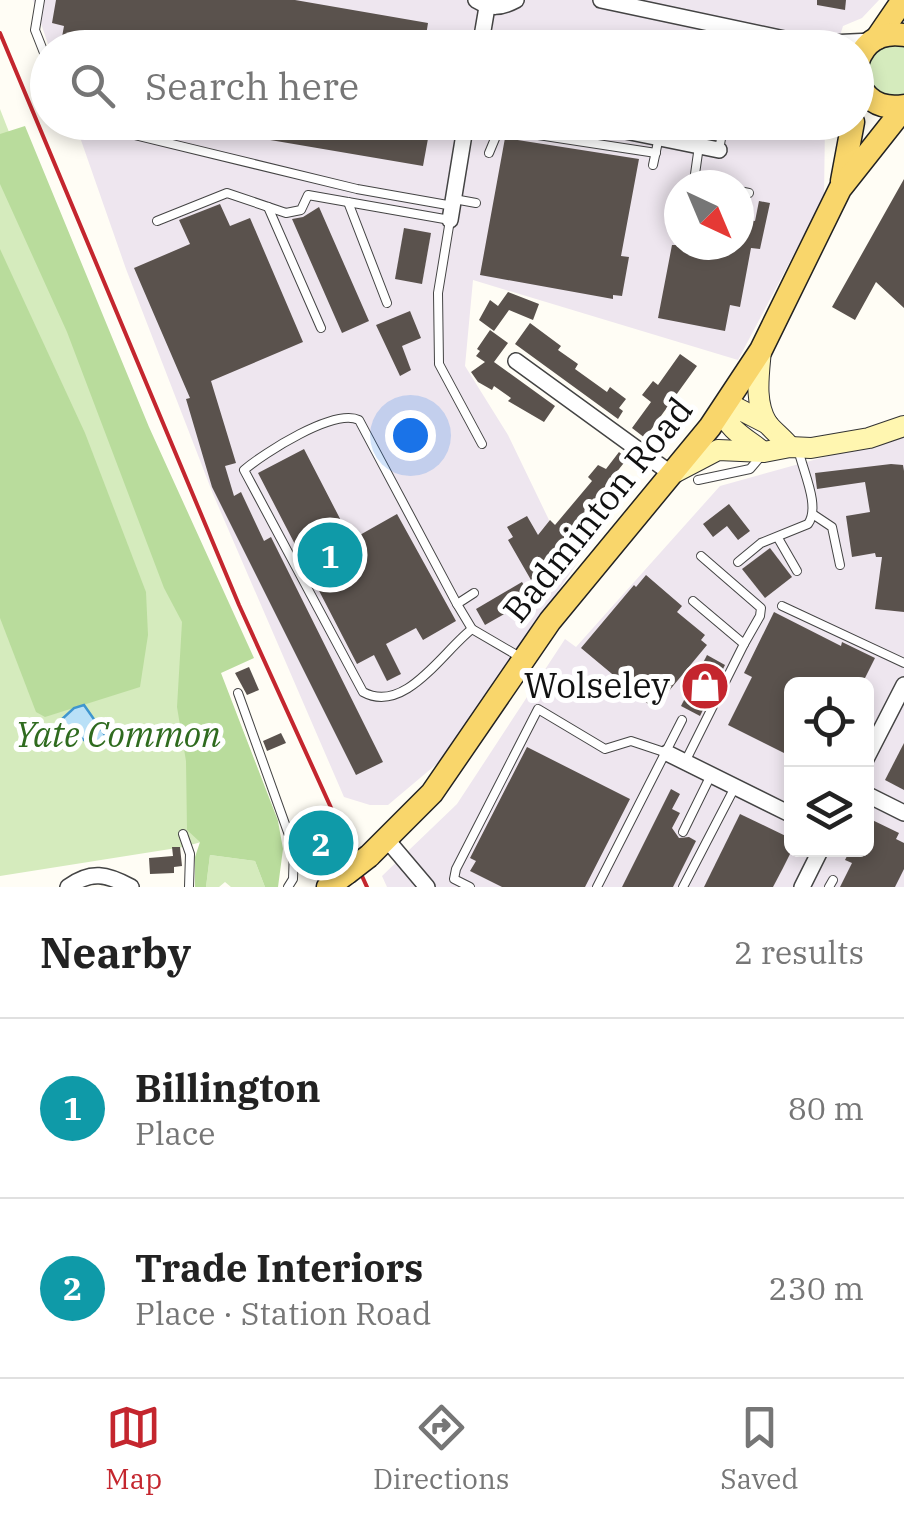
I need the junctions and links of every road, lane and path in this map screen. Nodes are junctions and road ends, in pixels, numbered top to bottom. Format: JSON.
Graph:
{"nodes":[{"id":1,"x":40,"y":0,"type":"edge"},
{"id":2,"x":516,"y":0,"type":"edge"},
{"id":3,"x":601,"y":0,"type":"edge"},
{"id":4,"x":904,"y":0,"type":"edge"},
{"id":5,"x":482,"y":3,"type":"edge"},
{"id":6,"x":36,"y":30,"type":"edge"},
{"id":7,"x":481,"y":30,"type":"edge"},
{"id":8,"x":737,"y":30,"type":"edge"},
{"id":9,"x":904,"y":36,"type":"edge"},
{"id":10,"x":874,"y":39,"type":"joint"},
{"id":11,"x":874,"y":102,"type":"edge"},
{"id":12,"x":904,"y":107,"type":"edge"},
{"id":13,"x":157,"y":140,"type":"edge"},
{"id":14,"x":463,"y":140,"type":"edge"},
{"id":15,"x":494,"y":140,"type":"edge"},
{"id":16,"x":608,"y":140,"type":"edge"},
{"id":17,"x":640,"y":140,"type":"edge"},
{"id":18,"x":850,"y":140,"type":"edge"},
{"id":19,"x":720,"y":142,"type":"dead end"},
{"id":20,"x":657,"y":145,"type":"junction"},
{"id":21,"x":700,"y":146,"type":"junction"},
{"id":22,"x":488,"y":153,"type":"dead end"},
{"id":23,"x":653,"y":165,"type":"dead end"},
{"id":24,"x":696,"y":170,"type":"edge"},
{"id":25,"x":840,"y":189,"type":"junction"},
{"id":26,"x":348,"y":202,"type":"junction"},
{"id":27,"x":476,"y":203,"type":"dead end"},
{"id":28,"x":268,"y":207,"type":"junction"},
{"id":29,"x":452,"y":208,"type":"junction"},
{"id":30,"x":158,"y":221,"type":"dead end"},
{"id":31,"x":388,"y":303,"type":"dead end"},
{"id":32,"x":321,"y":328,"type":"dead end"},
{"id":33,"x":760,"y":350,"type":"junction"},
{"id":34,"x":516,"y":360,"type":"dead end"},
{"id":35,"x":722,"y":410,"type":"junction"},
{"id":36,"x":768,"y":424,"type":"junction"},
{"id":37,"x":904,"y":426,"type":"edge"},
{"id":38,"x":482,"y":444,"type":"dead end"},
{"id":39,"x":794,"y":447,"type":"junction"},
{"id":40,"x":764,"y":452,"type":"junction"},
{"id":41,"x":682,"y":476,"type":"junction"},
{"id":42,"x":814,"y":515,"type":"junction"},
{"id":43,"x":778,"y":538,"type":"junction"},
{"id":44,"x":702,"y":556,"type":"dead end"},
{"id":45,"x":738,"y":562,"type":"dead end"},
{"id":46,"x":840,"y":565,"type":"dead end"},
{"id":47,"x":797,"y":571,"type":"dead end"},
{"id":48,"x":474,"y":593,"type":"dead end"},
{"id":49,"x":694,"y":601,"type":"dead end"},
{"id":50,"x":457,"y":604,"type":"junction"},
{"id":51,"x":782,"y":606,"type":"dead end"},
{"id":52,"x":472,"y":628,"type":"junction"},
{"id":53,"x":744,"y":644,"type":"junction"},
{"id":54,"x":524,"y":660,"type":"junction"},
{"id":55,"x":904,"y":663,"type":"edge"},
{"id":56,"x":904,"y":685,"type":"edge"},
{"id":57,"x":238,"y":693,"type":"dead end"},
{"id":58,"x":682,"y":720,"type":"dead end"},
{"id":59,"x":874,"y":744,"type":"edge"},
{"id":60,"x":667,"y":753,"type":"junction"},
{"id":61,"x":685,"y":762,"type":"junction"},
{"id":62,"x":711,"y":775,"type":"junction"},
{"id":63,"x":736,"y":787,"type":"junction"},
{"id":64,"x":874,"y":798,"type":"edge"},
{"id":65,"x":784,"y":811,"type":"edge"},
{"id":66,"x":904,"y":813,"type":"edge"},
{"id":67,"x":683,"y":832,"type":"dead end"},
{"id":68,"x":182,"y":834,"type":"dead end"},
{"id":69,"x":377,"y":849,"type":"junction"},
{"id":70,"x":818,"y":857,"type":"edge"},
{"id":71,"x":338,"y":880,"type":"edge"},
{"id":72,"x":807,"y":886,"type":"edge"},
{"id":73,"x":68,"y":887,"type":"edge"},
{"id":74,"x":131,"y":887,"type":"edge"},
{"id":75,"x":190,"y":887,"type":"edge"},
{"id":76,"x":288,"y":887,"type":"edge"},
{"id":77,"x":427,"y":887,"type":"edge"},
{"id":78,"x":470,"y":887,"type":"edge"},
{"id":79,"x":597,"y":887,"type":"edge"},
{"id":80,"x":683,"y":887,"type":"edge"}],
"edges":[{"from":1,"to":6,"type":"lane"},
{"from":2,"to":5,"type":"street"},
{"from":3,"to":8,"type":"street"},
{"from":4,"to":10,"type":"main road"},
{"from":5,"to":7,"type":"street"},
{"from":9,"to":10,"type":"main road"},
{"from":11,"to":12,"type":"main road"},
{"from":12,"to":25,"type":"main road","name":"Badminton Road"},
{"from":13,"to":29,"type":"lane"},
{"from":14,"to":29,"type":"street"},
{"from":15,"to":22,"type":"lane"},
{"from":16,"to":20,"type":"lane"},
{"from":17,"to":20,"type":"street"},
{"from":18,"to":25,"type":"main road","name":"Badminton Road"},
{"from":19,"to":21,"type":"street"},
{"from":20,"to":21,"type":"street"},
{"from":20,"to":23,"type":"lane"},
{"from":21,"to":24,"type":"lane"},
{"from":25,"to":33,"type":"main road","name":"Badminton Road"},
{"from":26,"to":28,"type":"lane"},
{"from":26,"to":29,"type":"lane"},
{"from":26,"to":31,"type":"lane"},
{"from":27,"to":29,"type":"lane"},
{"from":28,"to":30,"type":"lane"},
{"from":28,"to":32,"type":"lane"},
{"from":29,"to":38,"type":"lane"},
{"from":33,"to":35,"type":"main road","name":"Badminton Road"},
{"from":33,"to":36,"type":"main road"},
{"from":34,"to":41,"type":"street"},
{"from":35,"to":36,"type":"main road"},
{"from":35,"to":40,"type":"main road"},
{"from":35,"to":41,"type":"main road","name":"Badminton Road"},
{"from":36,"to":39,"type":"main road"},
{"from":37,"to":39,"type":"main road"},
{"from":39,"to":40,"type":"main road"},
{"from":39,"to":42,"type":"lane"},
{"from":40,"to":41,"type":"main road"},
{"from":41,"to":54,"type":"main road","name":"Badminton Road"},
{"from":42,"to":43,"type":"lane"},
{"from":42,"to":46,"type":"lane"},
{"from":43,"to":45,"type":"lane"},
{"from":43,"to":47,"type":"lane"},
{"from":44,"to":53,"type":"lane"},
{"from":48,"to":50,"type":"lane"},
{"from":49,"to":53,"type":"lane"},
{"from":50,"to":52,"type":"lane"},
{"from":50,"to":52,"type":"lane"},
{"from":51,"to":55,"type":"lane"},
{"from":52,"to":54,"type":"lane"},
{"from":53,"to":61,"type":"lane"},
{"from":54,"to":69,"type":"main road","name":"Badminton Road"},
{"from":56,"to":59,"type":"street"},
{"from":57,"to":76,"type":"lane"},
{"from":58,"to":60,"type":"lane"},
{"from":60,"to":61,"type":"street"},
{"from":60,"to":78,"type":"lane"},
{"from":60,"to":79,"type":"lane"},
{"from":61,"to":62,"type":"street"},
{"from":62,"to":63,"type":"street"},
{"from":62,"to":67,"type":"lane"},
{"from":63,"to":65,"type":"street"},
{"from":63,"to":80,"type":"lane"},
{"from":64,"to":66,"type":"street"},
{"from":68,"to":75,"type":"lane"},
{"from":69,"to":71,"type":"main road","name":"Badminton Road","bridge":true},
{"from":69,"to":77,"type":"street"},
{"from":70,"to":72,"type":"street"},
{"from":73,"to":74,"type":"street"}]}
